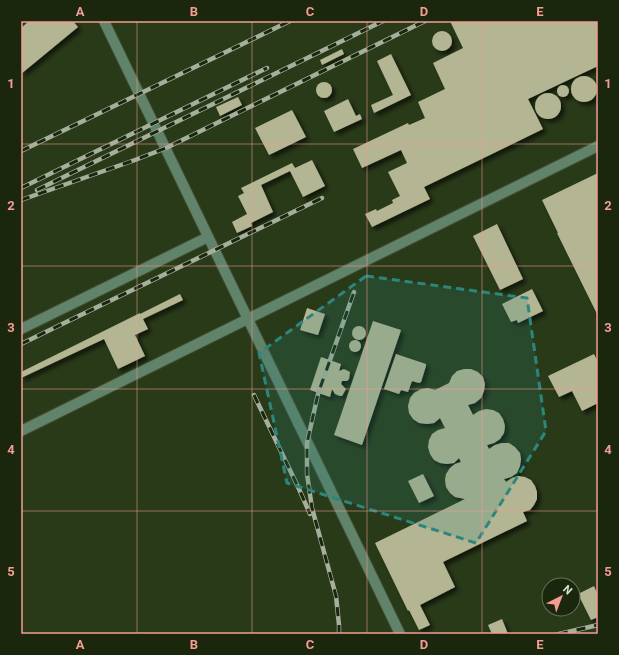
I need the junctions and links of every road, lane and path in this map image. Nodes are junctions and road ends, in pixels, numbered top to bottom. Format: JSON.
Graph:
{"nodes":[{"id":1,"x":104,"y":21,"type":"edge"},
{"id":2,"x":598,"y":146,"type":"edge"},
{"id":3,"x":208,"y":237,"type":"junction"},
{"id":4,"x":248,"y":319,"type":"junction"},
{"id":5,"x":21,"y":328,"type":"edge"},
{"id":6,"x":21,"y":431,"type":"edge"},
{"id":7,"x":400,"y":634,"type":"edge"}],
"edges":[{"from":1,"to":3,"type":"lane"},
{"from":2,"to":4,"type":"lane"},
{"from":3,"to":4,"type":"lane"},
{"from":3,"to":5,"type":"lane"},
{"from":4,"to":6,"type":"lane"},
{"from":4,"to":7,"type":"lane"}]}
